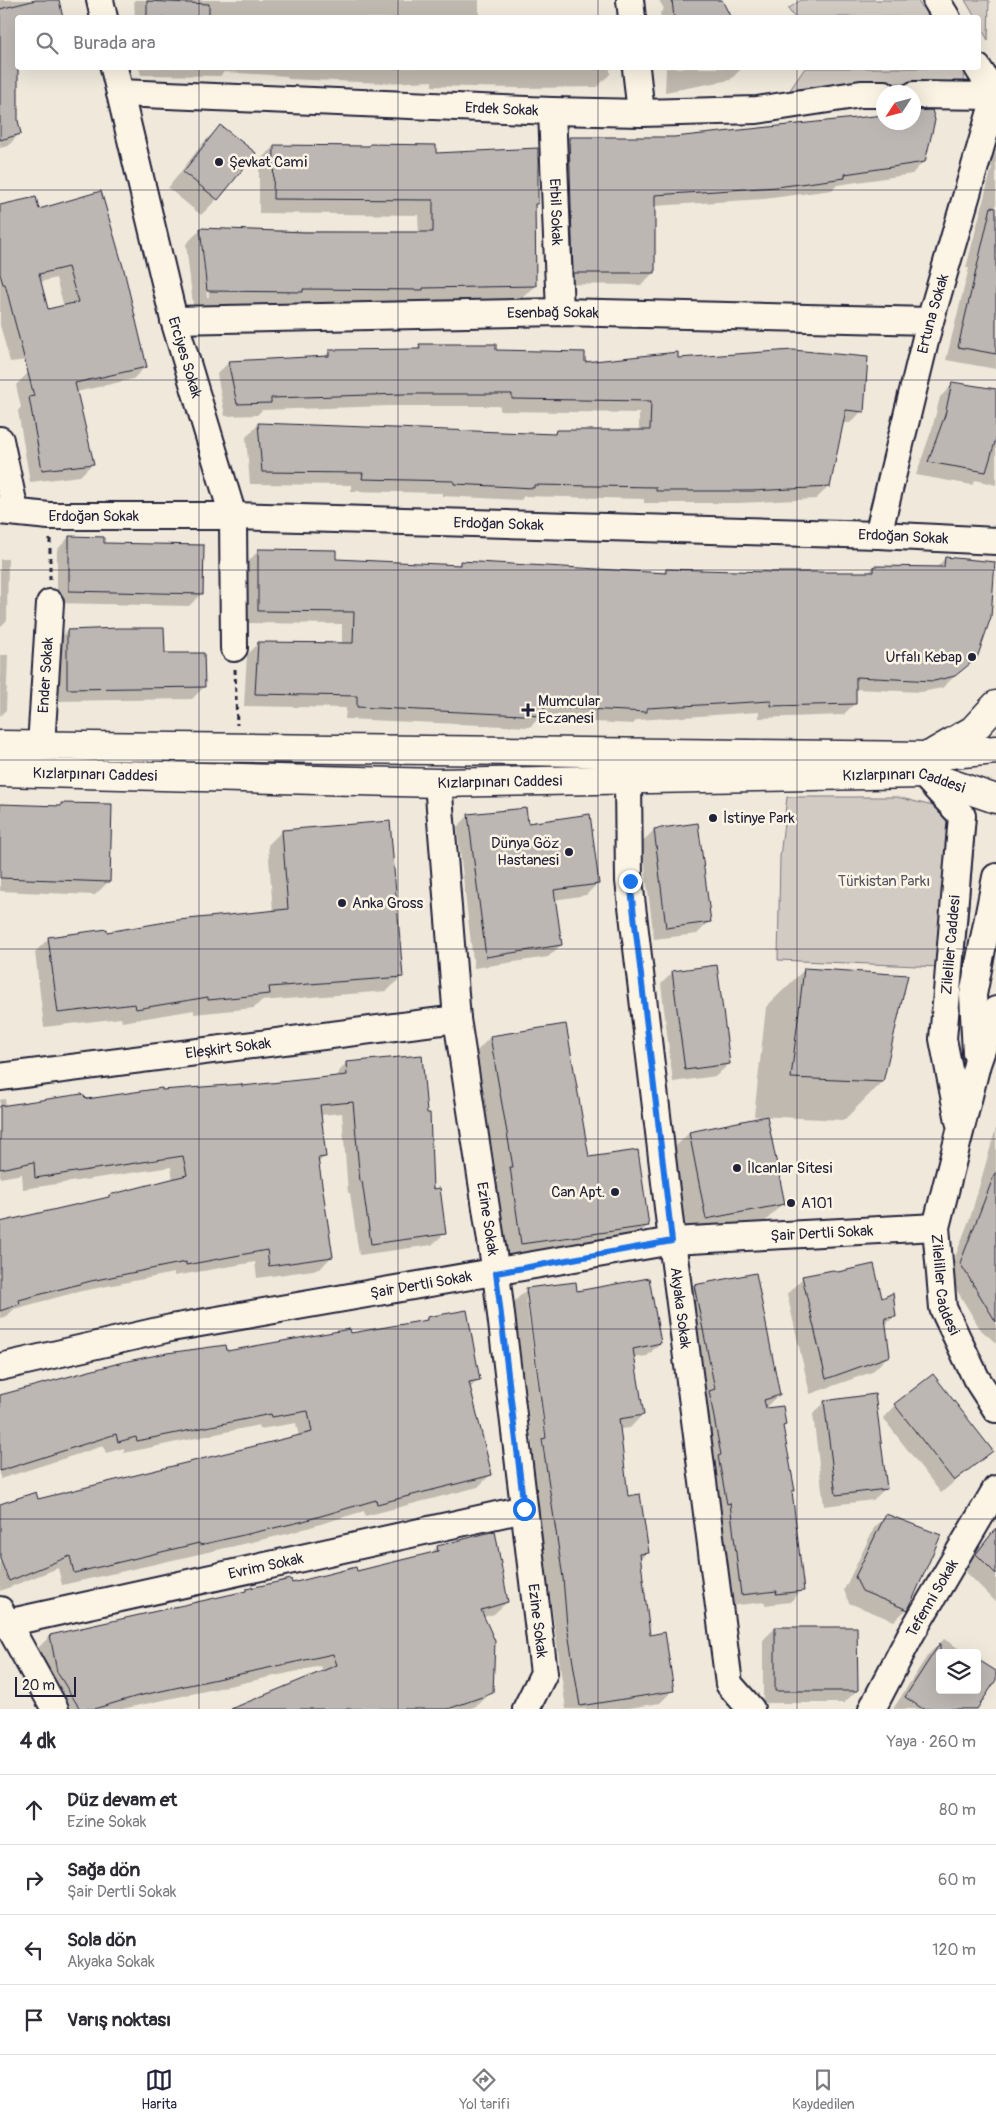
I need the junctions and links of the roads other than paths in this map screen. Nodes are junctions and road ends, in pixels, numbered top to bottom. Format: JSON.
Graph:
{"nodes":[{"id":1,"x":100,"y":0,"type":"edge"},
{"id":2,"x":630,"y":0,"type":"edge"},
{"id":3,"x":936,"y":0,"type":"edge"},
{"id":4,"x":103,"y":15,"type":"edge"},
{"id":5,"x":632,"y":15,"type":"edge"},
{"id":6,"x":945,"y":15,"type":"edge"},
{"id":7,"x":114,"y":70,"type":"edge"},
{"id":8,"x":636,"y":70,"type":"edge"},
{"id":9,"x":979,"y":70,"type":"edge"},
{"id":10,"x":120,"y":93,"type":"junction"},
{"id":11,"x":876,"y":94,"type":"edge"},
{"id":12,"x":921,"y":94,"type":"edge"},
{"id":13,"x":996,"y":95,"type":"edge"},
{"id":14,"x":552,"y":111,"type":"junction"},
{"id":15,"x":641,"y":113,"type":"junction"},
{"id":16,"x":560,"y":312,"type":"junction"},
{"id":17,"x":174,"y":320,"type":"junction"},
{"id":18,"x":930,"y":321,"type":"junction"},
{"id":19,"x":0,"y":440,"type":"edge"},
{"id":20,"x":7,"y":511,"type":"edge"},
{"id":21,"x":233,"y":516,"type":"junction"},
{"id":22,"x":878,"y":535,"type":"junction"},
{"id":23,"x":996,"y":541,"type":"edge"},
{"id":24,"x":50,"y":603,"type":"road end"},
{"id":25,"x":234,"y":648,"type":"road end"},
{"id":26,"x":996,"y":705,"type":"edge"},
{"id":27,"x":0,"y":746,"type":"edge"},
{"id":28,"x":41,"y":746,"type":"junction"},
{"id":29,"x":996,"y":750,"type":"edge"},
{"id":30,"x":926,"y":765,"type":"junction"},
{"id":31,"x":0,"y":772,"type":"edge"},
{"id":32,"x":628,"y":780,"type":"junction"},
{"id":33,"x":438,"y":783,"type":"junction"},
{"id":34,"x":996,"y":799,"type":"edge"},
{"id":35,"x":996,"y":877,"type":"edge"},
{"id":36,"x":996,"y":1010,"type":"edge"},
{"id":37,"x":457,"y":1019,"type":"junction"},
{"id":38,"x":996,"y":1037,"type":"edge"},
{"id":39,"x":986,"y":1072,"type":"edge"},
{"id":40,"x":0,"y":1077,"type":"edge"},
{"id":41,"x":960,"y":1128,"type":"junction"},
{"id":42,"x":936,"y":1227,"type":"junction"},
{"id":43,"x":672,"y":1241,"type":"junction"},
{"id":44,"x":496,"y":1273,"type":"junction"},
{"id":45,"x":0,"y":1367,"type":"edge"},
{"id":46,"x":996,"y":1410,"type":"edge"},
{"id":47,"x":996,"y":1489,"type":"edge"},
{"id":48,"x":524,"y":1509,"type":"junction"},
{"id":49,"x":4,"y":1617,"type":"edge"},
{"id":50,"x":55,"y":1709,"type":"edge"},
{"id":51,"x":526,"y":1709,"type":"edge"},
{"id":52,"x":751,"y":1709,"type":"edge"},
{"id":53,"x":872,"y":1709,"type":"edge"}],
"edges":[{"from":1,"to":4,"type":"street"},
{"from":2,"to":5,"type":"street"},
{"from":3,"to":6,"type":"street"},
{"from":7,"to":10,"type":"street","name":"Erciyes Sokak"},
{"from":8,"to":15,"type":"street"},
{"from":9,"to":13,"type":"street"},
{"from":10,"to":14,"type":"street","name":"Erdek Sokak"},
{"from":10,"to":17,"type":"street","name":"Erciyes Sokak"},
{"from":11,"to":15,"type":"street","name":"Erdek Sokak"},
{"from":12,"to":13,"type":"street"},
{"from":13,"to":18,"type":"street","name":"Ertuna Sokak"},
{"from":14,"to":15,"type":"street","name":"Erdek Sokak"},
{"from":14,"to":16,"type":"street","name":"Erbil Sokak"},
{"from":16,"to":17,"type":"street","name":"Esenbağ Sokak"},
{"from":16,"to":18,"type":"street","name":"Esenbağ Sokak"},
{"from":17,"to":21,"type":"street","name":"Erciyes Sokak"},
{"from":18,"to":22,"type":"street","name":"Ertuna Sokak"},
{"from":19,"to":20,"type":"street"},
{"from":20,"to":21,"type":"street","name":"Erdoğan Sokak"},
{"from":21,"to":22,"type":"street","name":"Erdoğan Sokak"},
{"from":21,"to":25,"type":"street","name":"Erciyes Sokak"},
{"from":22,"to":23,"type":"street","name":"Erdoğan Sokak"},
{"from":24,"to":28,"type":"street","name":"Ender Sokak"},
{"from":26,"to":30,"type":"main road"},
{"from":27,"to":28,"type":"main road","name":"Kızlarpınarı Caddesi"},
{"from":28,"to":30,"type":"main road","name":"Kızlarpınarı Caddesi"},
{"from":29,"to":30,"type":"main road","name":"Kızlarpınarı Caddesi"},
{"from":30,"to":32,"type":"main road","name":"Kızlarpınarı Caddesi"},
{"from":30,"to":34,"type":"main road","name":"Kızlarpınarı Caddesi"},
{"from":30,"to":41,"type":"street","name":"Zileliler Caddesi"},
{"from":31,"to":33,"type":"main road","name":"Kızlarpınarı Caddesi"},
{"from":32,"to":33,"type":"main road","name":"Kızlarpınarı Caddesi"},
{"from":32,"to":43,"type":"street","name":"Akyaka Sokak"},
{"from":33,"to":37,"type":"street","name":"Ezine Sokak"},
{"from":35,"to":39,"type":"street"},
{"from":36,"to":39,"type":"street"},
{"from":37,"to":40,"type":"street","name":"Eleşkirt Sokak"},
{"from":37,"to":44,"type":"street","name":"Ezine Sokak"},
{"from":38,"to":39,"type":"street"},
{"from":39,"to":41,"type":"street","name":"Zileliller Caddesi"},
{"from":41,"to":42,"type":"street","name":"Zileliller Caddesi"},
{"from":42,"to":43,"type":"street","name":"Şair Dertli Sokak"},
{"from":42,"to":46,"type":"street","name":"Zileliller Caddesi"},
{"from":43,"to":44,"type":"street","name":"Şair Dertli Sokak"},
{"from":43,"to":52,"type":"street","name":"Akyaka Sokak"},
{"from":44,"to":45,"type":"street","name":"Şair Dertli Sokak"},
{"from":44,"to":48,"type":"street","name":"Ezine Sokak"},
{"from":47,"to":53,"type":"street","name":"Tefenni Sokak"},
{"from":48,"to":49,"type":"street","name":"Evrim Sokak"},
{"from":48,"to":51,"type":"street","name":"Ezine Sokak"},
{"from":49,"to":50,"type":"street"}]}
